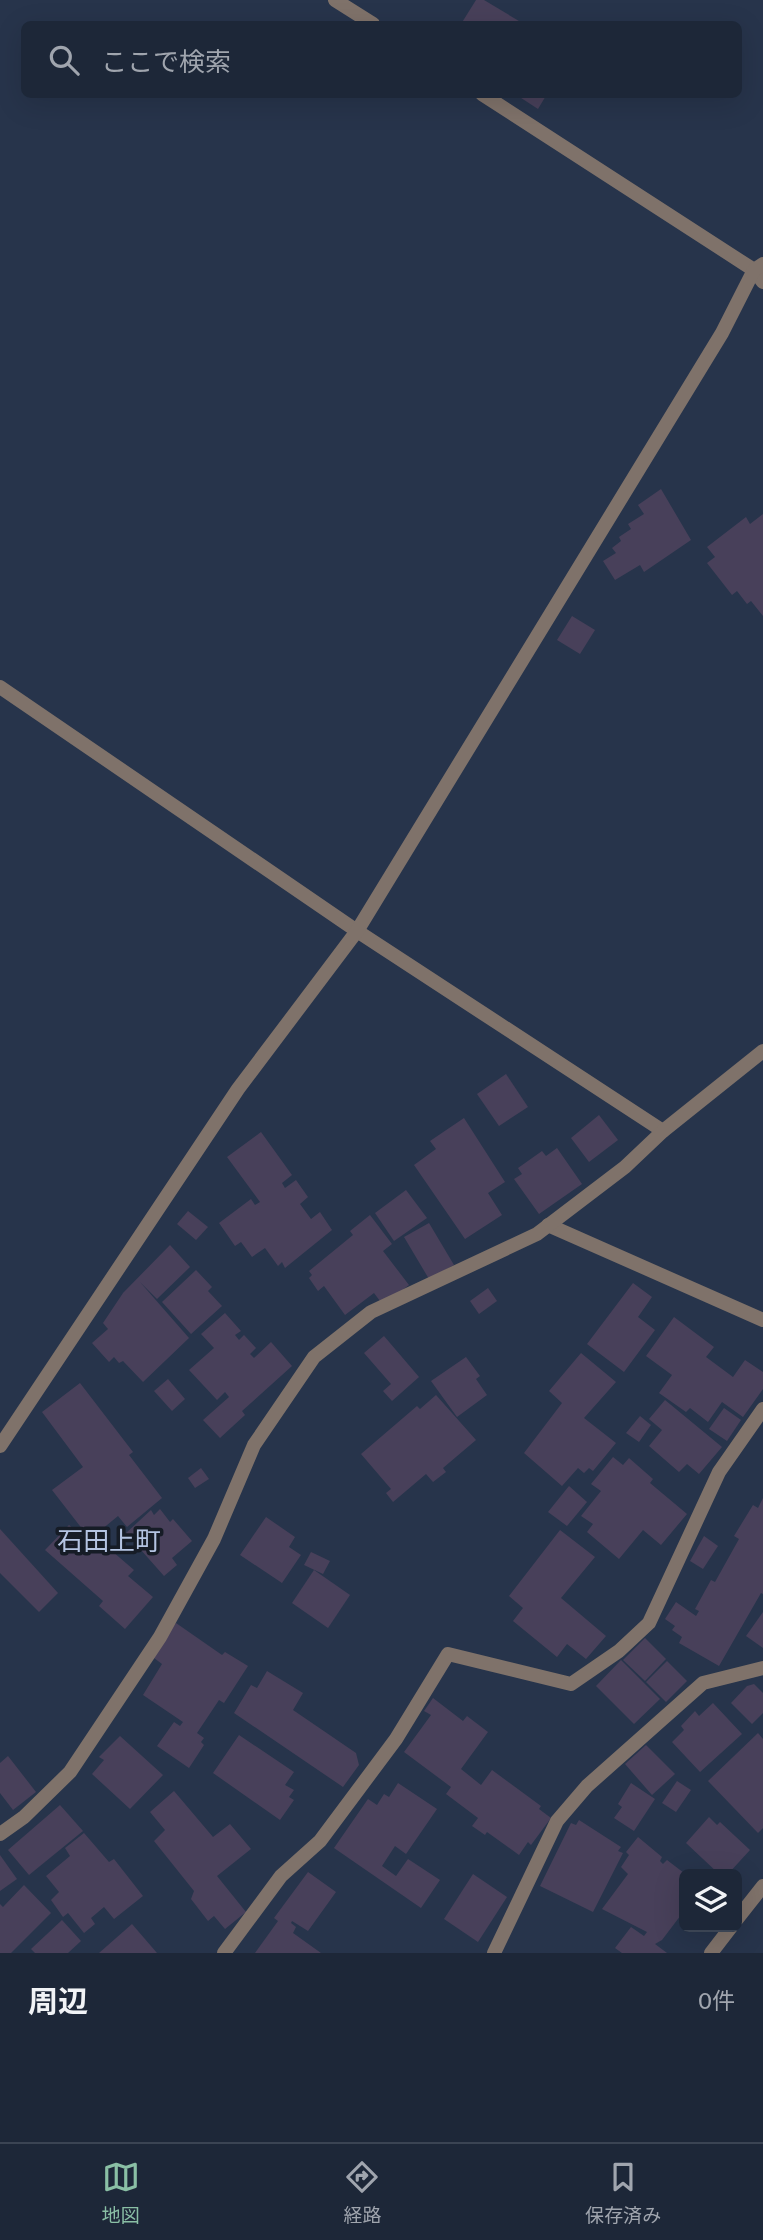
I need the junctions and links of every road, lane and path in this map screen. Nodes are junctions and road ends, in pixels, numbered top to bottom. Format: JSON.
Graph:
{"nodes":[{"id":1,"x":335,"y":0,"type":"edge"},
{"id":2,"x":368,"y":21,"type":"edge"},
{"id":3,"x":488,"y":98,"type":"edge"},
{"id":4,"x":760,"y":272,"type":"edge"},
{"id":5,"x":0,"y":687,"type":"edge"},
{"id":6,"x":357,"y":931,"type":"junction"},
{"id":7,"x":763,"y":1051,"type":"edge"},
{"id":8,"x":663,"y":1131,"type":"junction"},
{"id":9,"x":548,"y":1225,"type":"junction"},
{"id":10,"x":763,"y":1320,"type":"edge"},
{"id":11,"x":763,"y":1409,"type":"edge"},
{"id":12,"x":0,"y":1446,"type":"edge"},
{"id":13,"x":763,"y":1668,"type":"edge"},
{"id":14,"x":0,"y":1834,"type":"edge"},
{"id":15,"x":763,"y":1886,"type":"edge"},
{"id":16,"x":742,"y":1913,"type":"edge"},
{"id":17,"x":727,"y":1932,"type":"edge"},
{"id":18,"x":224,"y":1953,"type":"edge"},
{"id":19,"x":494,"y":1953,"type":"edge"},
{"id":20,"x":711,"y":1953,"type":"edge"}],
"edges":[{"from":1,"to":2,"type":"street"},
{"from":3,"to":4,"type":"street"},
{"from":4,"to":6,"type":"street"},
{"from":5,"to":6,"type":"street"},
{"from":6,"to":8,"type":"street"},
{"from":6,"to":12,"type":"street"},
{"from":7,"to":8,"type":"street"},
{"from":8,"to":9,"type":"street"},
{"from":9,"to":10,"type":"street"},
{"from":9,"to":14,"type":"street"},
{"from":11,"to":18,"type":"street"},
{"from":13,"to":19,"type":"street"},
{"from":15,"to":16,"type":"street"},
{"from":17,"to":20,"type":"street"}]}
